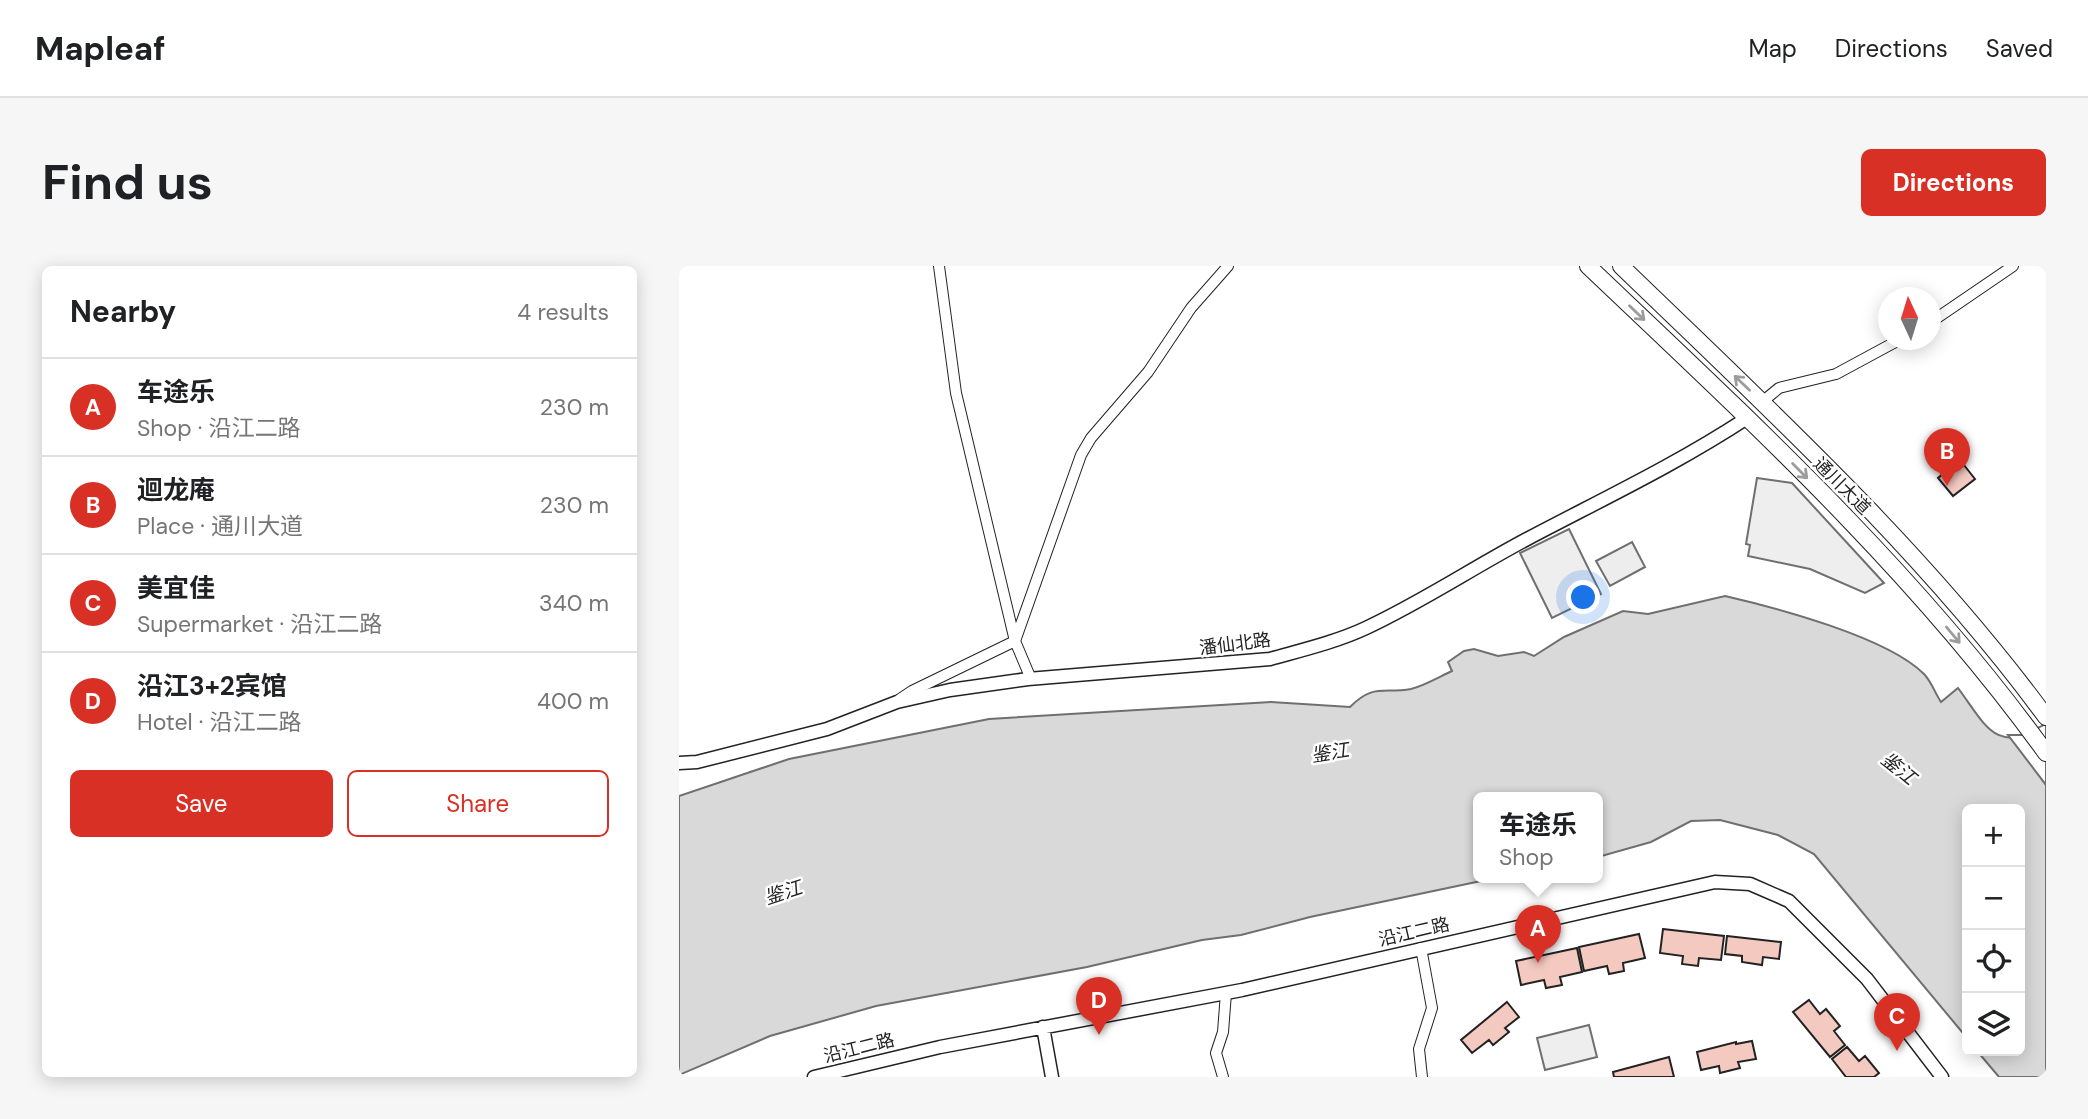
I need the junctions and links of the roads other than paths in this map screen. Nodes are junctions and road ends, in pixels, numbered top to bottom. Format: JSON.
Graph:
{"nodes":[{"id":1,"x":939,"y":266,"type":"edge"},
{"id":2,"x":1228,"y":266,"type":"edge"},
{"id":3,"x":1588,"y":266,"type":"edge"},
{"id":4,"x":1621,"y":266,"type":"edge"},
{"id":5,"x":2013,"y":266,"type":"edge"},
{"id":6,"x":1941,"y":315,"type":"edge"},
{"id":7,"x":1880,"y":350,"type":"edge"},
{"id":8,"x":1762,"y":402,"type":"junction"},
{"id":9,"x":1747,"y":418,"type":"junction"},
{"id":10,"x":1015,"y":641,"type":"junction"},
{"id":11,"x":1031,"y":678,"type":"junction"},
{"id":12,"x":897,"y":702,"type":"junction"},
{"id":13,"x":2046,"y":717,"type":"edge"},
{"id":14,"x":2046,"y":753,"type":"edge"},
{"id":15,"x":679,"y":763,"type":"edge"},
{"id":16,"x":1421,"y":948,"type":"junction"},
{"id":17,"x":1226,"y":993,"type":"junction"},
{"id":18,"x":1043,"y":1027,"type":"junction"},
{"id":19,"x":814,"y":1077,"type":"edge"},
{"id":20,"x":1052,"y":1077,"type":"edge"},
{"id":21,"x":1223,"y":1077,"type":"edge"},
{"id":22,"x":1422,"y":1077,"type":"edge"},
{"id":23,"x":1942,"y":1077,"type":"edge"}],
"edges":[{"from":1,"to":10,"type":"street"},
{"from":2,"to":10,"type":"street"},
{"from":3,"to":9,"type":"main road","name":"通川大道","one_way":true},
{"from":8,"to":4,"type":"main road","name":"通川大道","one_way":true},
{"from":5,"to":6,"type":"street"},
{"from":7,"to":8,"type":"street"},
{"from":8,"to":13,"type":"main road","name":"通川大道"},
{"from":9,"to":11,"type":"street","name":"潘仙北路"},
{"from":9,"to":14,"type":"main road","name":"通川大道","one_way":true},
{"from":10,"to":11,"type":"street"},
{"from":10,"to":12,"type":"street"},
{"from":11,"to":12,"type":"street","name":"潘仙北路"},
{"from":12,"to":15,"type":"street","name":"潘仙北路"},
{"from":16,"to":17,"type":"street","name":"沿江二路"},
{"from":16,"to":22,"type":"street"},
{"from":16,"to":23,"type":"street","name":"沿江二路"},
{"from":17,"to":18,"type":"street","name":"沿江二路"},
{"from":17,"to":21,"type":"street"},
{"from":18,"to":19,"type":"street","name":"沿江二路"},
{"from":18,"to":20,"type":"street"}]}
